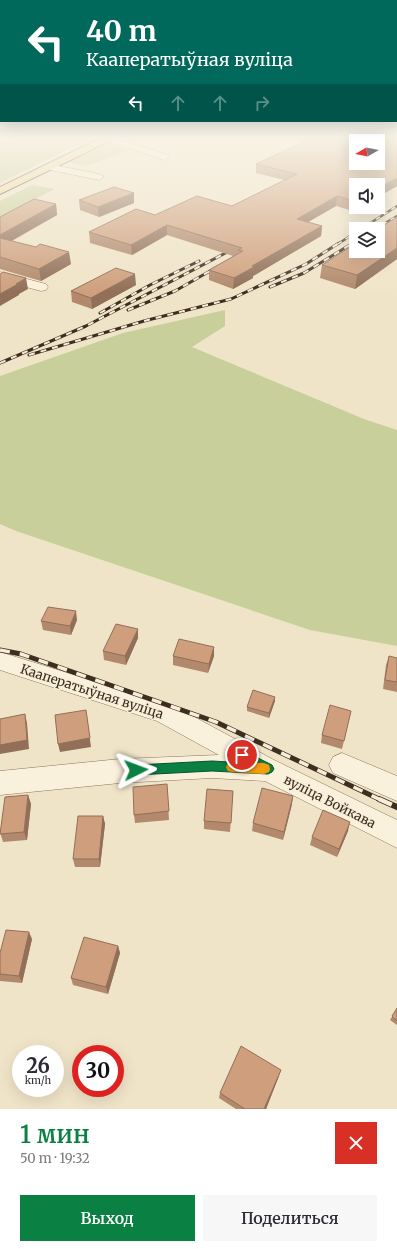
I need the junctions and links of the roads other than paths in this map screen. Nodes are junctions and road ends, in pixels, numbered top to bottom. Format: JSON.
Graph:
{"nodes":[{"id":1,"x":0,"y":276,"type":"edge"},
{"id":2,"x":41,"y":287,"type":"dead end"},
{"id":3,"x":0,"y":661,"type":"edge"},
{"id":4,"x":342,"y":765,"type":"dead end"},
{"id":5,"x":268,"y":769,"type":"junction"},
{"id":6,"x":0,"y":783,"type":"edge"},
{"id":7,"x":397,"y":789,"type":"edge"},
{"id":8,"x":397,"y":835,"type":"edge"}],
"edges":[{"from":1,"to":2,"type":"street"},
{"from":3,"to":5,"type":"street","name":"Кааператыўная вуліца"},
{"from":4,"to":7,"type":"street"},
{"from":5,"to":6,"type":"street","name":"вуліца Войкава"},
{"from":5,"to":8,"type":"street","name":"вуліца Войкава"}]}
